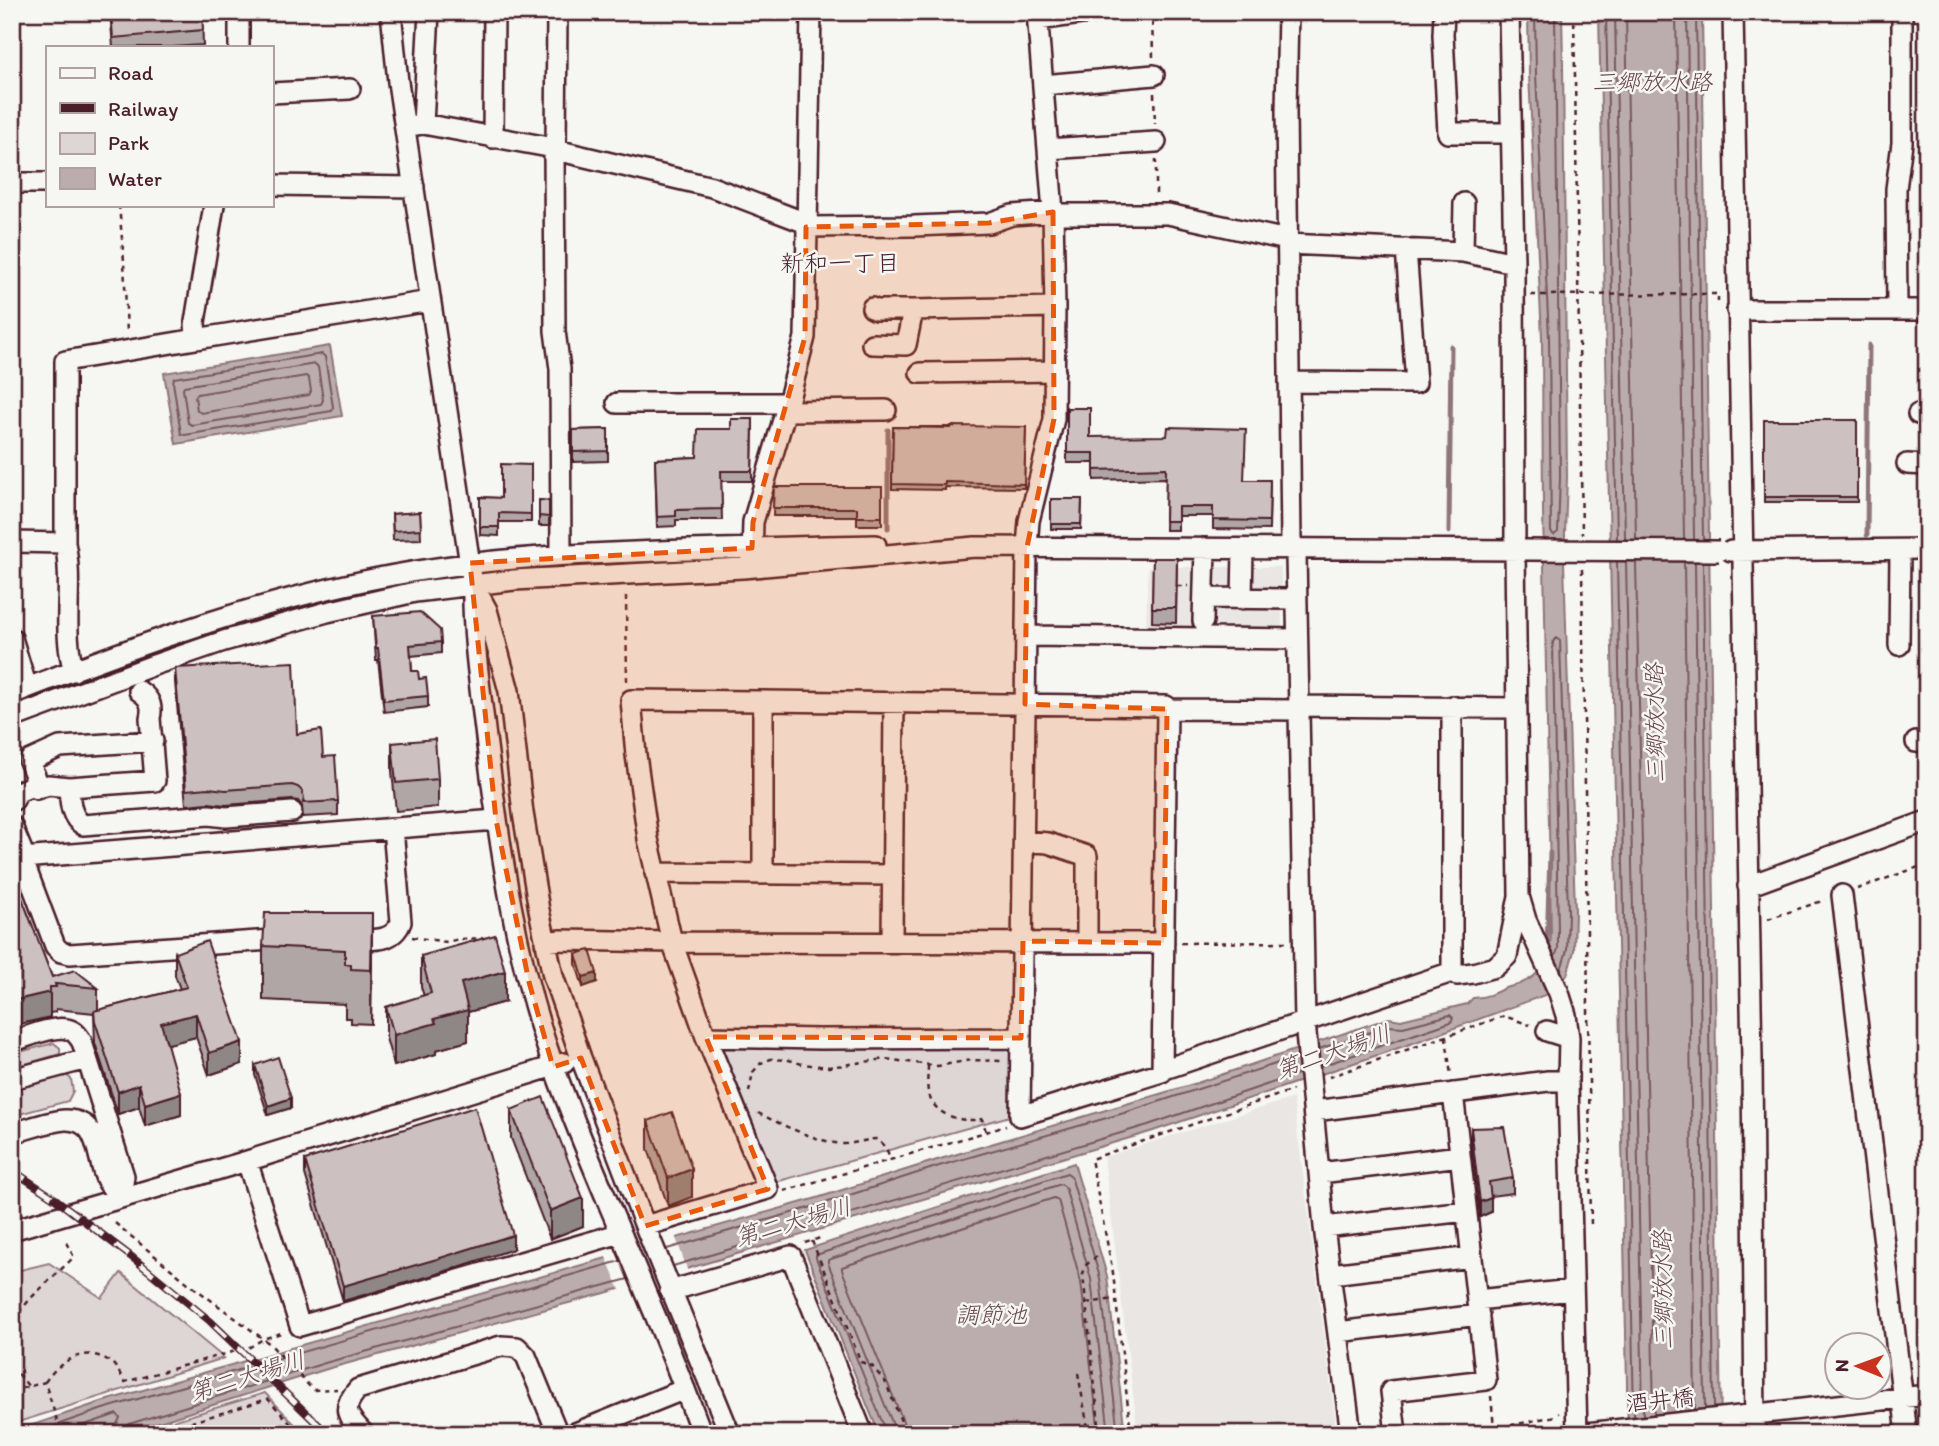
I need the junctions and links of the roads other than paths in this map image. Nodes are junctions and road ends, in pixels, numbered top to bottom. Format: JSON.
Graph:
{"nodes":[{"id":1,"x":239,"y":12,"type":"edge"},
{"id":2,"x":391,"y":12,"type":"edge"},
{"id":3,"x":429,"y":12,"type":"edge"},
{"id":4,"x":494,"y":12,"type":"edge"},
{"id":5,"x":558,"y":12,"type":"edge"},
{"id":6,"x":811,"y":12,"type":"edge"},
{"id":7,"x":1095,"y":12,"type":"edge"},
{"id":8,"x":1288,"y":12,"type":"edge"},
{"id":9,"x":1444,"y":12,"type":"edge"},
{"id":10,"x":1509,"y":12,"type":"edge"},
{"id":11,"x":1733,"y":12,"type":"edge"},
{"id":12,"x":1902,"y":12,"type":"edge"},
{"id":13,"x":1038,"y":16,"type":"edge"},
{"id":14,"x":239,"y":46,"type":"edge"},
{"id":15,"x":1154,"y":75,"type":"road end"},
{"id":16,"x":1043,"y":85,"type":"junction"},
{"id":17,"x":350,"y":89,"type":"dead end"},
{"id":18,"x":273,"y":93,"type":"edge"},
{"id":19,"x":414,"y":125,"type":"junction"},
{"id":20,"x":1511,"y":132,"type":"junction"},
{"id":21,"x":494,"y":138,"type":"junction"},
{"id":22,"x":1156,"y":142,"type":"road end"},
{"id":23,"x":555,"y":149,"type":"junction"},
{"id":24,"x":1048,"y":149,"type":"junction"},
{"id":25,"x":12,"y":183,"type":"edge"},
{"id":26,"x":46,"y":183,"type":"edge"},
{"id":27,"x":273,"y":185,"type":"edge"},
{"id":28,"x":414,"y":187,"type":"junction"},
{"id":29,"x":1464,"y":203,"type":"dead end"},
{"id":30,"x":214,"y":206,"type":"edge"},
{"id":31,"x":1053,"y":213,"type":"junction"},
{"id":32,"x":806,"y":225,"type":"junction"},
{"id":33,"x":1287,"y":242,"type":"junction"},
{"id":34,"x":1406,"y":249,"type":"junction"},
{"id":35,"x":1463,"y":252,"type":"junction"},
{"id":36,"x":1514,"y":263,"type":"junction"},
{"id":37,"x":430,"y":301,"type":"junction"},
{"id":38,"x":1055,"y":307,"type":"junction"},
{"id":39,"x":872,"y":308,"type":"dead end"},
{"id":40,"x":913,"y":310,"type":"junction"},
{"id":41,"x":1737,"y":310,"type":"junction"},
{"id":42,"x":1897,"y":310,"type":"junction"},
{"id":43,"x":1927,"y":310,"type":"edge"},
{"id":44,"x":196,"y":339,"type":"junction"},
{"id":45,"x":872,"y":344,"type":"dead end"},
{"id":46,"x":1055,"y":371,"type":"junction"},
{"id":47,"x":920,"y":373,"type":"dead end"},
{"id":48,"x":1289,"y":382,"type":"junction"},
{"id":49,"x":617,"y":403,"type":"dead end"},
{"id":50,"x":787,"y":407,"type":"junction"},
{"id":51,"x":886,"y":410,"type":"dead end"},
{"id":52,"x":12,"y":542,"type":"edge"},
{"id":53,"x":65,"y":543,"type":"junction"},
{"id":54,"x":1027,"y":547,"type":"junction"},
{"id":55,"x":1205,"y":548,"type":"junction"},
{"id":56,"x":1242,"y":548,"type":"junction"},
{"id":57,"x":1294,"y":549,"type":"junction"},
{"id":58,"x":1519,"y":549,"type":"junction"},
{"id":59,"x":1927,"y":549,"type":"edge"},
{"id":60,"x":1900,"y":550,"type":"junction"},
{"id":61,"x":1742,"y":552,"type":"junction"},
{"id":62,"x":561,"y":555,"type":"junction"},
{"id":63,"x":752,"y":558,"type":"junction"},
{"id":64,"x":470,"y":563,"type":"junction"},
{"id":65,"x":473,"y":585,"type":"junction"},
{"id":66,"x":1203,"y":598,"type":"junction"},
{"id":67,"x":1242,"y":599,"type":"junction"},
{"id":68,"x":1296,"y":599,"type":"junction"},
{"id":69,"x":1203,"y":621,"type":"dead end"},
{"id":70,"x":1026,"y":636,"type":"junction"},
{"id":71,"x":12,"y":638,"type":"edge"},
{"id":72,"x":1297,"y":639,"type":"junction"},
{"id":73,"x":1899,"y":645,"type":"dead end"},
{"id":74,"x":74,"y":670,"type":"junction"},
{"id":75,"x":136,"y":682,"type":"junction"},
{"id":76,"x":20,"y":691,"type":"edge"},
{"id":77,"x":763,"y":701,"type":"junction"},
{"id":78,"x":894,"y":703,"type":"junction"},
{"id":79,"x":1025,"y":704,"type":"junction"},
{"id":80,"x":1452,"y":706,"type":"junction"},
{"id":81,"x":1298,"y":708,"type":"junction"},
{"id":82,"x":1516,"y":708,"type":"junction"},
{"id":83,"x":1167,"y":709,"type":"junction"},
{"id":84,"x":12,"y":718,"type":"edge"},
{"id":85,"x":153,"y":741,"type":"junction"},
{"id":86,"x":69,"y":787,"type":"junction"},
{"id":87,"x":38,"y":788,"type":"junction"},
{"id":88,"x":13,"y":800,"type":"edge"},
{"id":89,"x":292,"y":812,"type":"dead end"},
{"id":90,"x":496,"y":820,"type":"junction"},
{"id":91,"x":1927,"y":821,"type":"edge"},
{"id":92,"x":12,"y":826,"type":"edge"},
{"id":93,"x":393,"y":828,"type":"junction"},
{"id":94,"x":1024,"y":841,"type":"junction"},
{"id":95,"x":25,"y":858,"type":"junction"},
{"id":96,"x":655,"y":873,"type":"junction"},
{"id":97,"x":762,"y":874,"type":"junction"},
{"id":98,"x":893,"y":875,"type":"junction"},
{"id":99,"x":1748,"y":886,"type":"junction"},
{"id":100,"x":1842,"y":895,"type":"dead end"},
{"id":101,"x":1519,"y":896,"type":"junction"},
{"id":102,"x":302,"y":939,"type":"edge"},
{"id":103,"x":329,"y":939,"type":"edge"},
{"id":104,"x":545,"y":942,"type":"junction"},
{"id":105,"x":672,"y":942,"type":"junction"},
{"id":106,"x":892,"y":942,"type":"junction"},
{"id":107,"x":1023,"y":942,"type":"junction"},
{"id":108,"x":1087,"y":942,"type":"junction"},
{"id":109,"x":1164,"y":943,"type":"junction"},
{"id":110,"x":1452,"y":972,"type":"junction"},
{"id":111,"x":1305,"y":1027,"type":"junction"},
{"id":112,"x":1547,"y":1031,"type":"road end"},
{"id":113,"x":706,"y":1037,"type":"junction"},
{"id":114,"x":1021,"y":1038,"type":"junction"},
{"id":115,"x":1569,"y":1038,"type":"junction"},
{"id":116,"x":12,"y":1042,"type":"edge"},
{"id":117,"x":581,"y":1058,"type":"junction"},
{"id":118,"x":87,"y":1059,"type":"junction"},
{"id":119,"x":553,"y":1067,"type":"junction"},
{"id":120,"x":1162,"y":1070,"type":"junction"},
{"id":121,"x":12,"y":1079,"type":"edge"},
{"id":122,"x":1568,"y":1081,"type":"junction"},
{"id":123,"x":95,"y":1086,"type":"junction"},
{"id":124,"x":1453,"y":1093,"type":"junction"},
{"id":125,"x":1314,"y":1111,"type":"junction"},
{"id":126,"x":64,"y":1120,"type":"junction"},
{"id":127,"x":12,"y":1133,"type":"edge"},
{"id":128,"x":1460,"y":1156,"type":"junction"},
{"id":129,"x":247,"y":1161,"type":"junction"},
{"id":130,"x":1320,"y":1173,"type":"junction"},
{"id":131,"x":121,"y":1198,"type":"junction"},
{"id":132,"x":1466,"y":1211,"type":"junction"},
{"id":133,"x":1324,"y":1227,"type":"junction"},
{"id":134,"x":12,"y":1230,"type":"edge"},
{"id":135,"x":646,"y":1230,"type":"junction"},
{"id":136,"x":622,"y":1237,"type":"junction"},
{"id":137,"x":1472,"y":1258,"type":"junction"},
{"id":138,"x":1331,"y":1274,"type":"junction"},
{"id":139,"x":669,"y":1287,"type":"junction"},
{"id":140,"x":1572,"y":1290,"type":"junction"},
{"id":141,"x":1478,"y":1307,"type":"junction"},
{"id":142,"x":1338,"y":1332,"type":"junction"},
{"id":143,"x":685,"y":1389,"type":"junction"},
{"id":144,"x":1927,"y":1395,"type":"edge"},
{"id":145,"x":1903,"y":1398,"type":"junction"},
{"id":146,"x":1745,"y":1415,"type":"junction"},
{"id":147,"x":1582,"y":1433,"type":"edge"},
{"id":148,"x":363,"y":1434,"type":"edge"},
{"id":149,"x":558,"y":1434,"type":"edge"},
{"id":150,"x":573,"y":1434,"type":"edge"},
{"id":151,"x":702,"y":1434,"type":"edge"},
{"id":152,"x":730,"y":1434,"type":"edge"},
{"id":153,"x":863,"y":1434,"type":"edge"},
{"id":154,"x":1351,"y":1434,"type":"edge"},
{"id":155,"x":1396,"y":1434,"type":"edge"},
{"id":156,"x":1755,"y":1434,"type":"edge"},
{"id":157,"x":1907,"y":1434,"type":"edge"}],
"edges":[{"from":1,"to":14,"type":"street"},
{"from":2,"to":19,"type":"street"},
{"from":3,"to":19,"type":"street"},
{"from":4,"to":21,"type":"street"},
{"from":5,"to":23,"type":"street"},
{"from":6,"to":32,"type":"street"},
{"from":7,"to":13,"type":"street"},
{"from":8,"to":33,"type":"street"},
{"from":9,"to":20,"type":"street"},
{"from":10,"to":20,"type":"street"},
{"from":11,"to":41,"type":"street"},
{"from":12,"to":42,"type":"street"},
{"from":13,"to":16,"type":"street"},
{"from":15,"to":16,"type":"street"},
{"from":16,"to":24,"type":"street"},
{"from":17,"to":18,"type":"street"},
{"from":19,"to":21,"type":"street"},
{"from":19,"to":28,"type":"street"},
{"from":20,"to":36,"type":"street"},
{"from":21,"to":23,"type":"street"},
{"from":22,"to":24,"type":"street"},
{"from":23,"to":32,"type":"street"},
{"from":23,"to":62,"type":"street"},
{"from":24,"to":31,"type":"street"},
{"from":25,"to":26,"type":"street"},
{"from":27,"to":28,"type":"street"},
{"from":28,"to":37,"type":"street"},
{"from":29,"to":35,"type":"street"},
{"from":30,"to":44,"type":"street"},
{"from":31,"to":32,"type":"street"},
{"from":31,"to":33,"type":"street"},
{"from":31,"to":38,"type":"street"},
{"from":32,"to":50,"type":"street"},
{"from":33,"to":34,"type":"street"},
{"from":33,"to":48,"type":"street"},
{"from":34,"to":35,"type":"street"},
{"from":34,"to":48,"type":"street"},
{"from":35,"to":36,"type":"street"},
{"from":36,"to":58,"type":"street"},
{"from":37,"to":44,"type":"street"},
{"from":37,"to":64,"type":"street"},
{"from":38,"to":40,"type":"street"},
{"from":38,"to":46,"type":"street"},
{"from":39,"to":40,"type":"street"},
{"from":40,"to":45,"type":"street"},
{"from":41,"to":42,"type":"street"},
{"from":41,"to":61,"type":"street"},
{"from":42,"to":43,"type":"street"},
{"from":44,"to":53,"type":"street"},
{"from":46,"to":47,"type":"street"},
{"from":46,"to":54,"type":"street"},
{"from":48,"to":57,"type":"street"},
{"from":49,"to":50,"type":"street"},
{"from":50,"to":51,"type":"street"},
{"from":50,"to":63,"type":"street"},
{"from":52,"to":53,"type":"street"},
{"from":53,"to":74,"type":"street"},
{"from":54,"to":55,"type":"street"},
{"from":54,"to":63,"type":"street"},
{"from":54,"to":70,"type":"street"},
{"from":55,"to":56,"type":"street"},
{"from":55,"to":66,"type":"street"},
{"from":56,"to":57,"type":"street"},
{"from":56,"to":67,"type":"street"},
{"from":57,"to":58,"type":"street"},
{"from":57,"to":68,"type":"street"},
{"from":58,"to":61,"type":"street","bridge":true},
{"from":58,"to":82,"type":"street"},
{"from":59,"to":60,"type":"street"},
{"from":60,"to":61,"type":"street"},
{"from":60,"to":73,"type":"street"},
{"from":61,"to":99,"type":"street"},
{"from":62,"to":63,"type":"street"},
{"from":62,"to":64,"type":"street"},
{"from":63,"to":65,"type":"street"},
{"from":64,"to":65,"type":"street"},
{"from":64,"to":74,"type":"street"},
{"from":65,"to":75,"type":"street"},
{"from":65,"to":90,"type":"street"},
{"from":65,"to":104,"type":"street"},
{"from":66,"to":67,"type":"street"},
{"from":66,"to":69,"type":"street"},
{"from":67,"to":68,"type":"street"},
{"from":68,"to":72,"type":"street"},
{"from":70,"to":72,"type":"street"},
{"from":70,"to":79,"type":"street"},
{"from":71,"to":76,"type":"street"},
{"from":72,"to":81,"type":"street"},
{"from":74,"to":76,"type":"street"},
{"from":75,"to":84,"type":"street"},
{"from":75,"to":85,"type":"street"},
{"from":77,"to":78,"type":"street"},
{"from":77,"to":96,"type":"street"},
{"from":77,"to":97,"type":"street"},
{"from":78,"to":79,"type":"street"},
{"from":78,"to":98,"type":"street"},
{"from":79,"to":83,"type":"street"},
{"from":79,"to":94,"type":"street"},
{"from":80,"to":81,"type":"street"},
{"from":80,"to":82,"type":"street"},
{"from":80,"to":110,"type":"street"},
{"from":81,"to":83,"type":"street"},
{"from":81,"to":111,"type":"street"},
{"from":82,"to":101,"type":"street"},
{"from":83,"to":109,"type":"street"},
{"from":85,"to":86,"type":"street"},
{"from":85,"to":87,"type":"street"},
{"from":86,"to":87,"type":"street"},
{"from":86,"to":89,"type":"street"},
{"from":87,"to":88,"type":"street"},
{"from":90,"to":93,"type":"street"},
{"from":90,"to":119,"type":"street"},
{"from":91,"to":99,"type":"street"},
{"from":92,"to":95,"type":"street"},
{"from":93,"to":95,"type":"street"},
{"from":93,"to":103,"type":"street"},
{"from":94,"to":107,"type":"street"},
{"from":94,"to":108,"type":"street"},
{"from":95,"to":102,"type":"street"},
{"from":96,"to":97,"type":"street"},
{"from":96,"to":105,"type":"street"},
{"from":97,"to":98,"type":"street"},
{"from":98,"to":106,"type":"street"},
{"from":99,"to":146,"type":"street"},
{"from":100,"to":145,"type":"street"},
{"from":101,"to":110,"type":"street"},
{"from":101,"to":115,"type":"street"},
{"from":104,"to":105,"type":"street"},
{"from":104,"to":117,"type":"street"},
{"from":105,"to":106,"type":"street"},
{"from":105,"to":113,"type":"street"},
{"from":106,"to":107,"type":"street"},
{"from":107,"to":108,"type":"street"},
{"from":107,"to":114,"type":"street"},
{"from":108,"to":109,"type":"street"},
{"from":109,"to":120,"type":"street"},
{"from":110,"to":111,"type":"street"},
{"from":111,"to":120,"type":"street"},
{"from":111,"to":125,"type":"street"},
{"from":112,"to":115,"type":"street"},
{"from":113,"to":114,"type":"street"},
{"from":113,"to":135,"type":"street"},
{"from":114,"to":120,"type":"street"},
{"from":115,"to":122,"type":"street"},
{"from":116,"to":118,"type":"street"},
{"from":117,"to":119,"type":"street"},
{"from":117,"to":135,"type":"street"},
{"from":118,"to":121,"type":"street"},
{"from":118,"to":123,"type":"street"},
{"from":119,"to":129,"type":"street"},
{"from":119,"to":136,"type":"street"},
{"from":122,"to":124,"type":"street"},
{"from":122,"to":140,"type":"street"},
{"from":123,"to":126,"type":"street"},
{"from":123,"to":131,"type":"street"},
{"from":124,"to":125,"type":"street"},
{"from":124,"to":128,"type":"street"},
{"from":125,"to":130,"type":"street"},
{"from":126,"to":127,"type":"street"},
{"from":126,"to":131,"type":"street"},
{"from":128,"to":130,"type":"street"},
{"from":128,"to":132,"type":"street"},
{"from":129,"to":131,"type":"street"},
{"from":129,"to":136,"type":"street"},
{"from":130,"to":133,"type":"street"},
{"from":131,"to":134,"type":"street"},
{"from":132,"to":133,"type":"street"},
{"from":132,"to":137,"type":"street"},
{"from":133,"to":138,"type":"street"},
{"from":135,"to":139,"type":"street"},
{"from":136,"to":143,"type":"street"},
{"from":137,"to":138,"type":"street"},
{"from":137,"to":141,"type":"street"},
{"from":138,"to":142,"type":"street"},
{"from":139,"to":152,"type":"street"},
{"from":139,"to":153,"type":"street"},
{"from":140,"to":141,"type":"street"},
{"from":140,"to":147,"type":"street"},
{"from":141,"to":142,"type":"street"},
{"from":141,"to":155,"type":"street"},
{"from":142,"to":154,"type":"street"},
{"from":143,"to":150,"type":"street"},
{"from":143,"to":151,"type":"street"},
{"from":144,"to":145,"type":"street","name":"酒井橋"},
{"from":145,"to":146,"type":"street","name":"酒井橋"},
{"from":145,"to":157,"type":"street"},
{"from":146,"to":147,"type":"street","name":"酒井橋"},
{"from":146,"to":156,"type":"street"},
{"from":148,"to":149,"type":"street"}]}
